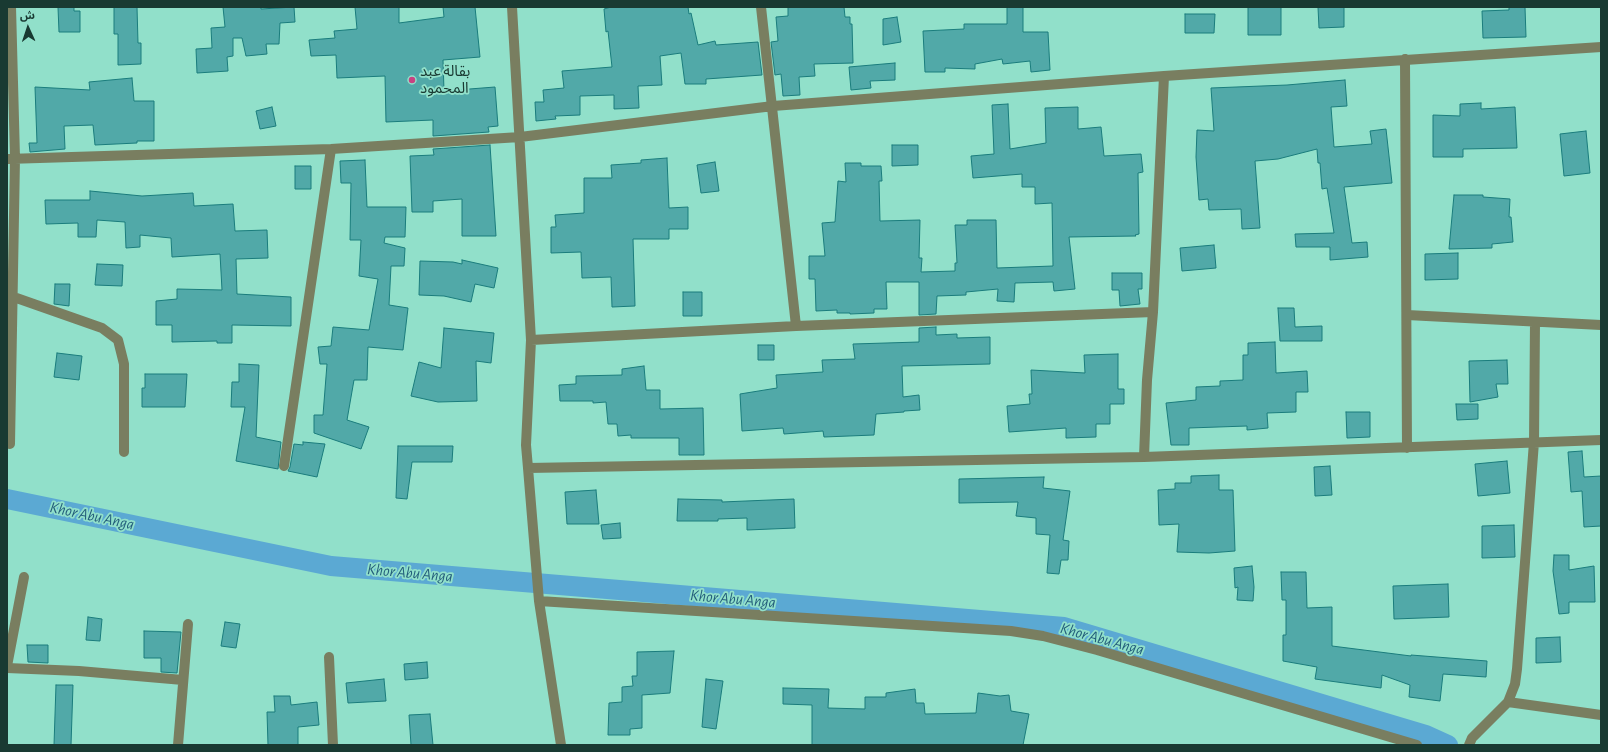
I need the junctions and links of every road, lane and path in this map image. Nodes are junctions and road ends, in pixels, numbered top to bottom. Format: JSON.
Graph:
{"nodes":[{"id":1,"x":512,"y":7,"type":"edge"},
{"id":2,"x":761,"y":7,"type":"edge"},
{"id":3,"x":10,"y":10,"type":"edge"},
{"id":4,"x":1601,"y":47,"type":"edge"},
{"id":5,"x":1405,"y":59,"type":"junction"},
{"id":6,"x":1164,"y":76,"type":"junction"},
{"id":7,"x":773,"y":106,"type":"junction"},
{"id":8,"x":520,"y":137,"type":"junction"},
{"id":9,"x":331,"y":149,"type":"junction"},
{"id":10,"x":11,"y":158,"type":"edge"},
{"id":11,"x":10,"y":296,"type":"edge"},
{"id":12,"x":1153,"y":312,"type":"junction"},
{"id":13,"x":1406,"y":315,"type":"junction"},
{"id":14,"x":1535,"y":322,"type":"junction"},
{"id":15,"x":1601,"y":325,"type":"edge"},
{"id":16,"x":796,"y":326,"type":"junction"},
{"id":17,"x":530,"y":340,"type":"junction"},
{"id":18,"x":1601,"y":440,"type":"edge"},
{"id":19,"x":1534,"y":442,"type":"junction"},
{"id":20,"x":10,"y":444,"type":"dead end"},
{"id":21,"x":1407,"y":448,"type":"junction"},
{"id":22,"x":124,"y":452,"type":"dead end"},
{"id":23,"x":1144,"y":457,"type":"junction"},
{"id":24,"x":284,"y":466,"type":"dead end"},
{"id":25,"x":528,"y":468,"type":"junction"},
{"id":26,"x":24,"y":577,"type":"dead end"},
{"id":27,"x":539,"y":601,"type":"junction"},
{"id":28,"x":188,"y":624,"type":"dead end"},
{"id":29,"x":329,"y":657,"type":"dead end"},
{"id":30,"x":7,"y":667,"type":"edge"},
{"id":31,"x":183,"y":680,"type":"junction"},
{"id":32,"x":1508,"y":702,"type":"junction"},
{"id":33,"x":1601,"y":715,"type":"edge"},
{"id":34,"x":178,"y":745,"type":"edge"},
{"id":35,"x":333,"y":745,"type":"edge"},
{"id":36,"x":561,"y":745,"type":"edge"},
{"id":37,"x":1417,"y":745,"type":"edge"},
{"id":38,"x":1469,"y":745,"type":"edge"}],
"edges":[{"from":1,"to":8,"type":"street"},
{"from":2,"to":7,"type":"street"},
{"from":3,"to":10,"type":"street"},
{"from":4,"to":5,"type":"street"},
{"from":5,"to":6,"type":"street"},
{"from":5,"to":13,"type":"street"},
{"from":6,"to":7,"type":"street"},
{"from":6,"to":12,"type":"street"},
{"from":7,"to":8,"type":"street"},
{"from":7,"to":16,"type":"street"},
{"from":8,"to":9,"type":"street"},
{"from":8,"to":17,"type":"street"},
{"from":9,"to":10,"type":"street"},
{"from":9,"to":24,"type":"street"},
{"from":10,"to":11,"type":"street"},
{"from":11,"to":20,"type":"street"},
{"from":11,"to":22,"type":"street"},
{"from":12,"to":16,"type":"street"},
{"from":12,"to":23,"type":"street"},
{"from":13,"to":14,"type":"street"},
{"from":13,"to":21,"type":"street"},
{"from":14,"to":15,"type":"street"},
{"from":14,"to":19,"type":"street"},
{"from":16,"to":17,"type":"street"},
{"from":17,"to":25,"type":"street"},
{"from":18,"to":19,"type":"street"},
{"from":19,"to":21,"type":"street"},
{"from":19,"to":32,"type":"street"},
{"from":21,"to":23,"type":"street"},
{"from":23,"to":25,"type":"street"},
{"from":25,"to":27,"type":"street"},
{"from":26,"to":30,"type":"street"},
{"from":27,"to":36,"type":"street"},
{"from":27,"to":37,"type":"street"},
{"from":28,"to":31,"type":"street"},
{"from":29,"to":35,"type":"street"},
{"from":30,"to":31,"type":"street"},
{"from":31,"to":34,"type":"street"},
{"from":32,"to":33,"type":"street"},
{"from":32,"to":38,"type":"street"}]}
